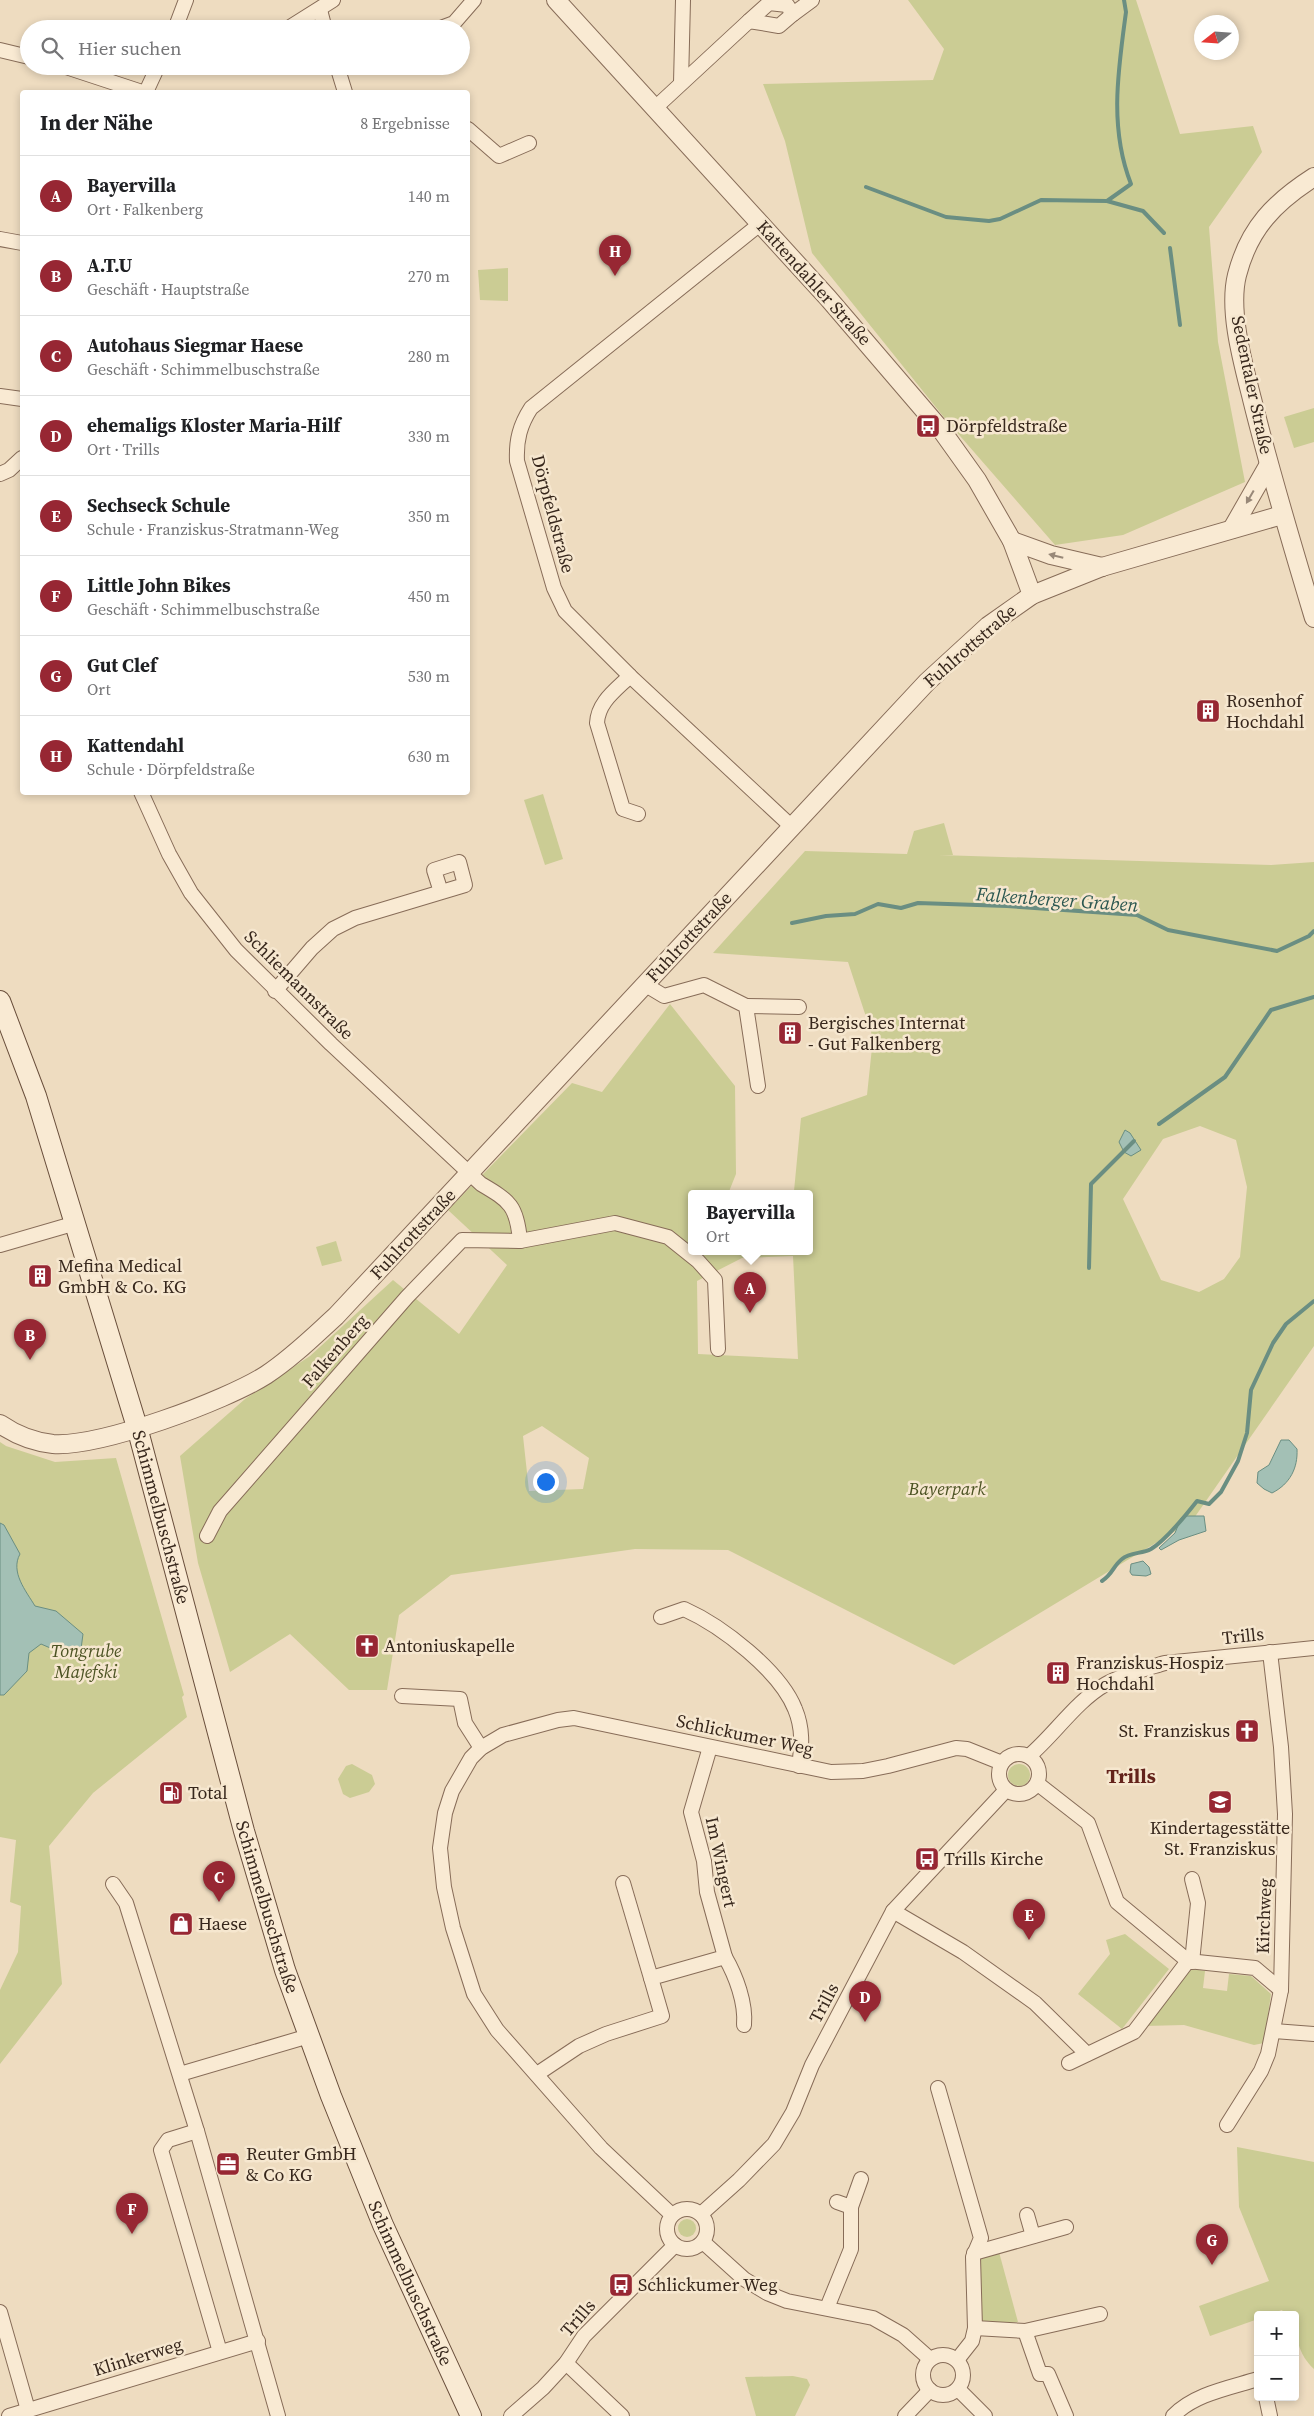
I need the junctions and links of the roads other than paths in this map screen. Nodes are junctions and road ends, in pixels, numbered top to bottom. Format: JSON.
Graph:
{"nodes":[{"id":1,"x":186,"y":0,"type":"edge"},
{"id":2,"x":333,"y":0,"type":"edge"},
{"id":3,"x":474,"y":0,"type":"edge"},
{"id":4,"x":556,"y":0,"type":"edge"},
{"id":5,"x":682,"y":0,"type":"edge"},
{"id":6,"x":812,"y":0,"type":"edge"},
{"id":7,"x":320,"y":10,"type":"junction"},
{"id":8,"x":793,"y":14,"type":"junction"},
{"id":9,"x":178,"y":20,"type":"edge"},
{"id":10,"x":303,"y":20,"type":"edge"},
{"id":11,"x":323,"y":20,"type":"edge"},
{"id":12,"x":457,"y":20,"type":"edge"},
{"id":13,"x":748,"y":21,"type":"junction"},
{"id":14,"x":0,"y":50,"type":"edge"},
{"id":15,"x":20,"y":54,"type":"edge"},
{"id":16,"x":90,"y":75,"type":"edge"},
{"id":17,"x":154,"y":75,"type":"edge"},
{"id":18,"x":340,"y":75,"type":"edge"},
{"id":19,"x":681,"y":83,"type":"junction"},
{"id":20,"x":136,"y":90,"type":"edge"},
{"id":21,"x":147,"y":90,"type":"edge"},
{"id":22,"x":345,"y":90,"type":"edge"},
{"id":23,"x":655,"y":108,"type":"junction"},
{"id":24,"x":470,"y":131,"type":"edge"},
{"id":25,"x":529,"y":143,"type":"dead end"},
{"id":26,"x":1314,"y":176,"type":"edge"},
{"id":27,"x":760,"y":224,"type":"junction"},
{"id":28,"x":0,"y":238,"type":"edge"},
{"id":29,"x":20,"y":243,"type":"edge"},
{"id":30,"x":0,"y":396,"type":"edge"},
{"id":31,"x":20,"y":399,"type":"edge"},
{"id":32,"x":20,"y":460,"type":"edge"},
{"id":33,"x":1268,"y":466,"type":"junction"},
{"id":34,"x":0,"y":474,"type":"edge"},
{"id":35,"x":1282,"y":515,"type":"junction"},
{"id":36,"x":1232,"y":529,"type":"junction"},
{"id":37,"x":1012,"y":541,"type":"junction"},
{"id":38,"x":1102,"y":567,"type":"junction"},
{"id":39,"x":1032,"y":595,"type":"junction"},
{"id":40,"x":1314,"y":618,"type":"edge"},
{"id":41,"x":630,"y":676,"type":"junction"},
{"id":42,"x":142,"y":795,"type":"edge"},
{"id":43,"x":638,"y":814,"type":"dead end"},
{"id":44,"x":792,"y":827,"type":"junction"},
{"id":45,"x":441,"y":892,"type":"dead end"},
{"id":46,"x":644,"y":984,"type":"junction"},
{"id":47,"x":275,"y":991,"type":"junction"},
{"id":48,"x":0,"y":1001,"type":"edge"},
{"id":49,"x":746,"y":1006,"type":"junction"},
{"id":50,"x":799,"y":1007,"type":"dead end"},
{"id":51,"x":758,"y":1086,"type":"dead end"},
{"id":52,"x":470,"y":1174,"type":"junction"},
{"id":53,"x":76,"y":1223,"type":"junction"},
{"id":54,"x":520,"y":1241,"type":"junction"},
{"id":55,"x":0,"y":1245,"type":"edge"},
{"id":56,"x":688,"y":1253,"type":"edge"},
{"id":57,"x":690,"y":1255,"type":"edge"},
{"id":58,"x":718,"y":1349,"type":"dead end"},
{"id":59,"x":0,"y":1424,"type":"edge"},
{"id":60,"x":137,"y":1427,"type":"junction"},
{"id":61,"x":207,"y":1536,"type":"dead end"},
{"id":62,"x":661,"y":1617,"type":"dead end"},
{"id":63,"x":1314,"y":1648,"type":"edge"},
{"id":64,"x":1270,"y":1652,"type":"junction"},
{"id":65,"x":402,"y":1696,"type":"dead end"},
{"id":66,"x":710,"y":1747,"type":"junction"},
{"id":67,"x":481,"y":1748,"type":"junction"},
{"id":68,"x":1029,"y":1756,"type":"junction"},
{"id":69,"x":1002,"y":1763,"type":"junction"},
{"id":70,"x":799,"y":1766,"type":"junction"},
{"id":71,"x":1038,"y":1784,"type":"junction"},
{"id":72,"x":1006,"y":1790,"type":"junction"},
{"id":73,"x":1192,"y":1879,"type":"dead end"},
{"id":74,"x":623,"y":1883,"type":"dead end"},
{"id":75,"x":113,"y":1884,"type":"dead end"},
{"id":76,"x":893,"y":1911,"type":"junction"},
{"id":77,"x":725,"y":1957,"type":"junction"},
{"id":78,"x":1190,"y":1962,"type":"junction"},
{"id":79,"x":651,"y":1978,"type":"junction"},
{"id":80,"x":1281,"y":1990,"type":"junction"},
{"id":81,"x":744,"y":2025,"type":"dead end"},
{"id":82,"x":1274,"y":2031,"type":"junction"},
{"id":83,"x":1314,"y":2034,"type":"edge"},
{"id":84,"x":309,"y":2036,"type":"junction"},
{"id":85,"x":1087,"y":2054,"type":"junction"},
{"id":86,"x":1069,"y":2063,"type":"dead end"},
{"id":87,"x":180,"y":2074,"type":"junction"},
{"id":88,"x":537,"y":2074,"type":"junction"},
{"id":89,"x":938,"y":2088,"type":"dead end"},
{"id":90,"x":1227,"y":2125,"type":"dead end"},
{"id":91,"x":197,"y":2132,"type":"junction"},
{"id":92,"x":861,"y":2180,"type":"dead end"},
{"id":93,"x":837,"y":2202,"type":"dead end"},
{"id":94,"x":851,"y":2207,"type":"junction"},
{"id":95,"x":701,"y":2214,"type":"junction"},
{"id":96,"x":672,"y":2215,"type":"junction"},
{"id":97,"x":1027,"y":2215,"type":"dead end"},
{"id":98,"x":1066,"y":2226,"type":"dead end"},
{"id":99,"x":1033,"y":2236,"type":"junction"},
{"id":100,"x":703,"y":2242,"type":"junction"},
{"id":101,"x":675,"y":2245,"type":"junction"},
{"id":102,"x":974,"y":2254,"type":"junction"},
{"id":103,"x":827,"y":2308,"type":"junction"},
{"id":104,"x":0,"y":2312,"type":"edge"},
{"id":105,"x":1100,"y":2314,"type":"dead end"},
{"id":106,"x":975,"y":2328,"type":"junction"},
{"id":107,"x":1025,"y":2331,"type":"junction"},
{"id":108,"x":258,"y":2341,"type":"junction"},
{"id":109,"x":220,"y":2352,"type":"junction"},
{"id":110,"x":930,"y":2359,"type":"junction"},
{"id":111,"x":957,"y":2360,"type":"junction"},
{"id":112,"x":566,"y":2363,"type":"junction"},
{"id":113,"x":1254,"y":2380,"type":"edge"},
{"id":114,"x":958,"y":2389,"type":"junction"},
{"id":115,"x":930,"y":2390,"type":"junction"},
{"id":116,"x":1267,"y":2401,"type":"edge"},
{"id":117,"x":28,"y":2410,"type":"junction"},
{"id":118,"x":9,"y":2416,"type":"edge"},
{"id":119,"x":278,"y":2416,"type":"edge"},
{"id":120,"x":471,"y":2416,"type":"edge"},
{"id":121,"x":511,"y":2416,"type":"edge"},
{"id":122,"x":622,"y":2416,"type":"edge"},
{"id":123,"x":905,"y":2416,"type":"edge"},
{"id":124,"x":985,"y":2416,"type":"edge"},
{"id":125,"x":1066,"y":2416,"type":"edge"},
{"id":126,"x":1173,"y":2416,"type":"edge"},
{"id":127,"x":1270,"y":2416,"type":"edge"}],
"edges":[{"from":1,"to":9,"type":"street"},
{"from":2,"to":7,"type":"street"},
{"from":3,"to":12,"type":"street"},
{"from":4,"to":23,"type":"street","name":"Kattendahler Straße"},
{"from":5,"to":19,"type":"street"},
{"from":6,"to":8,"type":"street"},
{"from":7,"to":10,"type":"street"},
{"from":7,"to":11,"type":"street"},
{"from":8,"to":13,"type":"street"},
{"from":8,"to":13,"type":"street"},
{"from":13,"to":19,"type":"street"},
{"from":14,"to":15,"type":"street"},
{"from":16,"to":20,"type":"street"},
{"from":17,"to":21,"type":"street"},
{"from":18,"to":22,"type":"street"},
{"from":19,"to":23,"type":"street"},
{"from":23,"to":27,"type":"street","name":"Kattendahler Straße"},
{"from":24,"to":25,"type":"street"},
{"from":26,"to":33,"type":"street","name":"Sedentaler Straße"},
{"from":27,"to":37,"type":"street","name":"Kattendahler Straße"},
{"from":27,"to":41,"type":"street","name":"Dörpfeldstraße"},
{"from":28,"to":29,"type":"street"},
{"from":30,"to":31,"type":"street"},
{"from":32,"to":34,"type":"street"},
{"from":33,"to":35,"type":"street","name":"Sedentaler Straße"},
{"from":33,"to":36,"type":"street","one_way":true},
{"from":35,"to":36,"type":"street","name":"Fuhlrottstraße"},
{"from":35,"to":40,"type":"street","name":"Sedentaler Straße"},
{"from":36,"to":38,"type":"street","name":"Fuhlrottstraße"},
{"from":38,"to":37,"type":"street","one_way":true},
{"from":37,"to":39,"type":"street","name":"Kattendahler Straße"},
{"from":38,"to":39,"type":"street","name":"Fuhlrottstraße"},
{"from":39,"to":44,"type":"street","name":"Fuhlrottstraße"},
{"from":41,"to":43,"type":"street"},
{"from":41,"to":44,"type":"street","name":"Dörpfeldstraße"},
{"from":42,"to":47,"type":"street","name":"Schliemannstraße"},
{"from":44,"to":46,"type":"street","name":"Fuhlrottstraße"},
{"from":45,"to":47,"type":"street"},
{"from":46,"to":49,"type":"street"},
{"from":46,"to":52,"type":"street","name":"Fuhlrottstraße"},
{"from":47,"to":52,"type":"street","name":"Schliemannstraße"},
{"from":48,"to":53,"type":"main road","name":"Schimmelbuschstraße"},
{"from":49,"to":50,"type":"street"},
{"from":49,"to":51,"type":"street"},
{"from":52,"to":54,"type":"street"},
{"from":52,"to":60,"type":"street","name":"Fuhlrottstraße"},
{"from":53,"to":55,"type":"street"},
{"from":53,"to":60,"type":"main road","name":"Schimmelbuschstraße"},
{"from":54,"to":56,"type":"street","name":"Falkenberg"},
{"from":54,"to":61,"type":"street","name":"Falkenberg"},
{"from":57,"to":58,"type":"street","name":"Falkenberg"},
{"from":59,"to":60,"type":"street","name":"Fuhlrottstraße"},
{"from":60,"to":84,"type":"main road","name":"Schimmelbuschstraße"},
{"from":62,"to":70,"type":"street"},
{"from":63,"to":64,"type":"street","name":"Trills"},
{"from":64,"to":68,"type":"street","name":"Trills"},
{"from":64,"to":80,"type":"street","name":"Kirchweg"},
{"from":65,"to":67,"type":"street"},
{"from":66,"to":67,"type":"street","name":"Schlickumer Weg"},
{"from":66,"to":70,"type":"street","name":"Schlickumer Weg"},
{"from":66,"to":77,"type":"street","name":"Im Wingert"},
{"from":67,"to":88,"type":"street","name":"Schlickumer Weg"},
{"from":68,"to":69,"type":"street"},
{"from":68,"to":71,"type":"street"},
{"from":69,"to":70,"type":"street","name":"Schlickumer Weg"},
{"from":69,"to":72,"type":"street"},
{"from":71,"to":72,"type":"street"},
{"from":71,"to":78,"type":"street"},
{"from":72,"to":76,"type":"street","name":"Trills"},
{"from":73,"to":78,"type":"street"},
{"from":74,"to":79,"type":"street"},
{"from":75,"to":87,"type":"street"},
{"from":76,"to":85,"type":"street"},
{"from":76,"to":95,"type":"street","name":"Trills"},
{"from":77,"to":79,"type":"street"},
{"from":77,"to":81,"type":"street","name":"Im Wingert"},
{"from":78,"to":80,"type":"street"},
{"from":78,"to":85,"type":"street"},
{"from":79,"to":88,"type":"street"},
{"from":80,"to":82,"type":"street","name":"Kirchweg"},
{"from":82,"to":83,"type":"street"},
{"from":82,"to":90,"type":"street","name":"Kirchweg"},
{"from":84,"to":87,"type":"street"},
{"from":84,"to":120,"type":"main road","name":"Schimmelbuschstraße"},
{"from":85,"to":86,"type":"street"},
{"from":87,"to":91,"type":"street"},
{"from":88,"to":96,"type":"street","name":"Schlickumer Weg"},
{"from":89,"to":102,"type":"street"},
{"from":91,"to":108,"type":"street"},
{"from":91,"to":109,"type":"street"},
{"from":92,"to":94,"type":"street"},
{"from":93,"to":94,"type":"street"},
{"from":94,"to":103,"type":"street"},
{"from":95,"to":96,"type":"street"},
{"from":95,"to":100,"type":"street"},
{"from":96,"to":101,"type":"street"},
{"from":97,"to":99,"type":"street"},
{"from":98,"to":99,"type":"street"},
{"from":99,"to":102,"type":"street"},
{"from":100,"to":101,"type":"street"},
{"from":100,"to":103,"type":"street"},
{"from":101,"to":112,"type":"street","name":"Trills"},
{"from":102,"to":106,"type":"street"},
{"from":103,"to":110,"type":"street"},
{"from":104,"to":117,"type":"street"},
{"from":105,"to":107,"type":"street"},
{"from":106,"to":107,"type":"street"},
{"from":106,"to":111,"type":"street"},
{"from":107,"to":125,"type":"street"},
{"from":108,"to":109,"type":"street","name":"Klinkerweg"},
{"from":108,"to":119,"type":"street"},
{"from":109,"to":117,"type":"street","name":"Klinkerweg"},
{"from":110,"to":111,"type":"street"},
{"from":110,"to":115,"type":"street"},
{"from":111,"to":114,"type":"street"},
{"from":112,"to":121,"type":"street","name":"Trills"},
{"from":112,"to":122,"type":"street"},
{"from":113,"to":126,"type":"street"},
{"from":114,"to":115,"type":"street"},
{"from":114,"to":124,"type":"street"},
{"from":115,"to":123,"type":"street"},
{"from":116,"to":127,"type":"street"},
{"from":117,"to":118,"type":"street","name":"Klinkerweg"}]}
